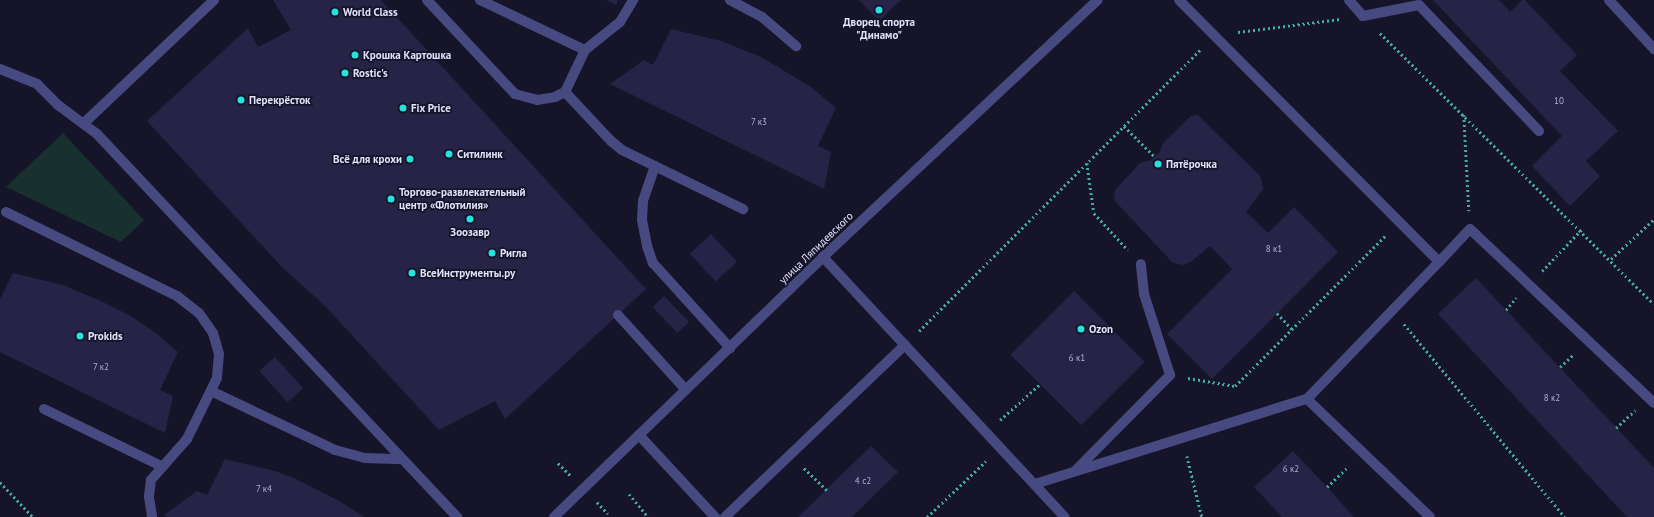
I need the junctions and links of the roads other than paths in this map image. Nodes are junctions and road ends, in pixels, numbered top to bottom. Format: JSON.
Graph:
{"nodes":[{"id":1,"x":214,"y":0,"type":"edge"},
{"id":2,"x":427,"y":0,"type":"edge"},
{"id":3,"x":480,"y":0,"type":"edge"},
{"id":4,"x":634,"y":0,"type":"edge"},
{"id":5,"x":730,"y":0,"type":"edge"},
{"id":6,"x":1098,"y":0,"type":"edge"},
{"id":7,"x":1179,"y":0,"type":"edge"},
{"id":8,"x":1349,"y":0,"type":"edge"},
{"id":9,"x":1609,"y":0,"type":"edge"},
{"id":10,"x":796,"y":46,"type":"dead end"},
{"id":11,"x":1654,"y":49,"type":"edge"},
{"id":12,"x":585,"y":50,"type":"junction"},
{"id":13,"x":0,"y":69,"type":"edge"},
{"id":14,"x":565,"y":92,"type":"junction"},
{"id":15,"x":84,"y":123,"type":"junction"},
{"id":16,"x":1539,"y":131,"type":"dead end"},
{"id":17,"x":655,"y":166,"type":"junction"},
{"id":18,"x":743,"y":209,"type":"dead end"},
{"id":19,"x":6,"y":212,"type":"dead end"},
{"id":20,"x":824,"y":257,"type":"junction"},
{"id":21,"x":1438,"y":262,"type":"junction"},
{"id":22,"x":1141,"y":264,"type":"road end"},
{"id":23,"x":618,"y":315,"type":"dead end"},
{"id":24,"x":905,"y":345,"type":"junction"},
{"id":25,"x":730,"y":348,"type":"junction"},
{"id":26,"x":686,"y":390,"type":"junction"},
{"id":27,"x":211,"y":392,"type":"junction"},
{"id":28,"x":1307,"y":399,"type":"junction"},
{"id":29,"x":1654,"y":403,"type":"edge"},
{"id":30,"x":44,"y":409,"type":"dead end"},
{"id":31,"x":639,"y":435,"type":"junction"},
{"id":32,"x":402,"y":458,"type":"junction"},
{"id":33,"x":163,"y":467,"type":"junction"},
{"id":34,"x":1075,"y":472,"type":"junction"},
{"id":35,"x":1035,"y":484,"type":"junction"},
{"id":36,"x":152,"y":517,"type":"edge"},
{"id":37,"x":457,"y":517,"type":"edge"},
{"id":38,"x":554,"y":517,"type":"edge"},
{"id":39,"x":715,"y":517,"type":"edge"},
{"id":40,"x":725,"y":517,"type":"edge"},
{"id":41,"x":1065,"y":517,"type":"edge"},
{"id":42,"x":1430,"y":517,"type":"edge"}],
"edges":[{"from":1,"to":15,"type":"street"},
{"from":2,"to":14,"type":"street"},
{"from":3,"to":12,"type":"street"},
{"from":4,"to":12,"type":"street"},
{"from":5,"to":10,"type":"street"},
{"from":6,"to":20,"type":"street","name":"улица Ляпидевского"},
{"from":7,"to":21,"type":"street"},
{"from":8,"to":16,"type":"street"},
{"from":9,"to":11,"type":"street"},
{"from":12,"to":14,"type":"street"},
{"from":13,"to":15,"type":"street"},
{"from":14,"to":17,"type":"street"},
{"from":15,"to":32,"type":"street"},
{"from":17,"to":18,"type":"street"},
{"from":17,"to":25,"type":"street"},
{"from":19,"to":27,"type":"street"},
{"from":20,"to":24,"type":"street"},
{"from":20,"to":25,"type":"street","name":"улица Ляпидевского"},
{"from":21,"to":28,"type":"street"},
{"from":21,"to":29,"type":"street"},
{"from":22,"to":34,"type":"street"},
{"from":23,"to":26,"type":"street"},
{"from":24,"to":35,"type":"street"},
{"from":24,"to":40,"type":"street"},
{"from":25,"to":26,"type":"street","name":"улица Ляпидевского"},
{"from":26,"to":31,"type":"street","name":"улица Ляпидевского"},
{"from":27,"to":32,"type":"street"},
{"from":27,"to":33,"type":"street"},
{"from":28,"to":34,"type":"street"},
{"from":28,"to":42,"type":"street"},
{"from":30,"to":33,"type":"street"},
{"from":31,"to":38,"type":"street","name":"улица Ляпидевского"},
{"from":31,"to":39,"type":"street"},
{"from":32,"to":37,"type":"street"},
{"from":33,"to":36,"type":"street"},
{"from":34,"to":35,"type":"street"},
{"from":35,"to":41,"type":"street"}]}
